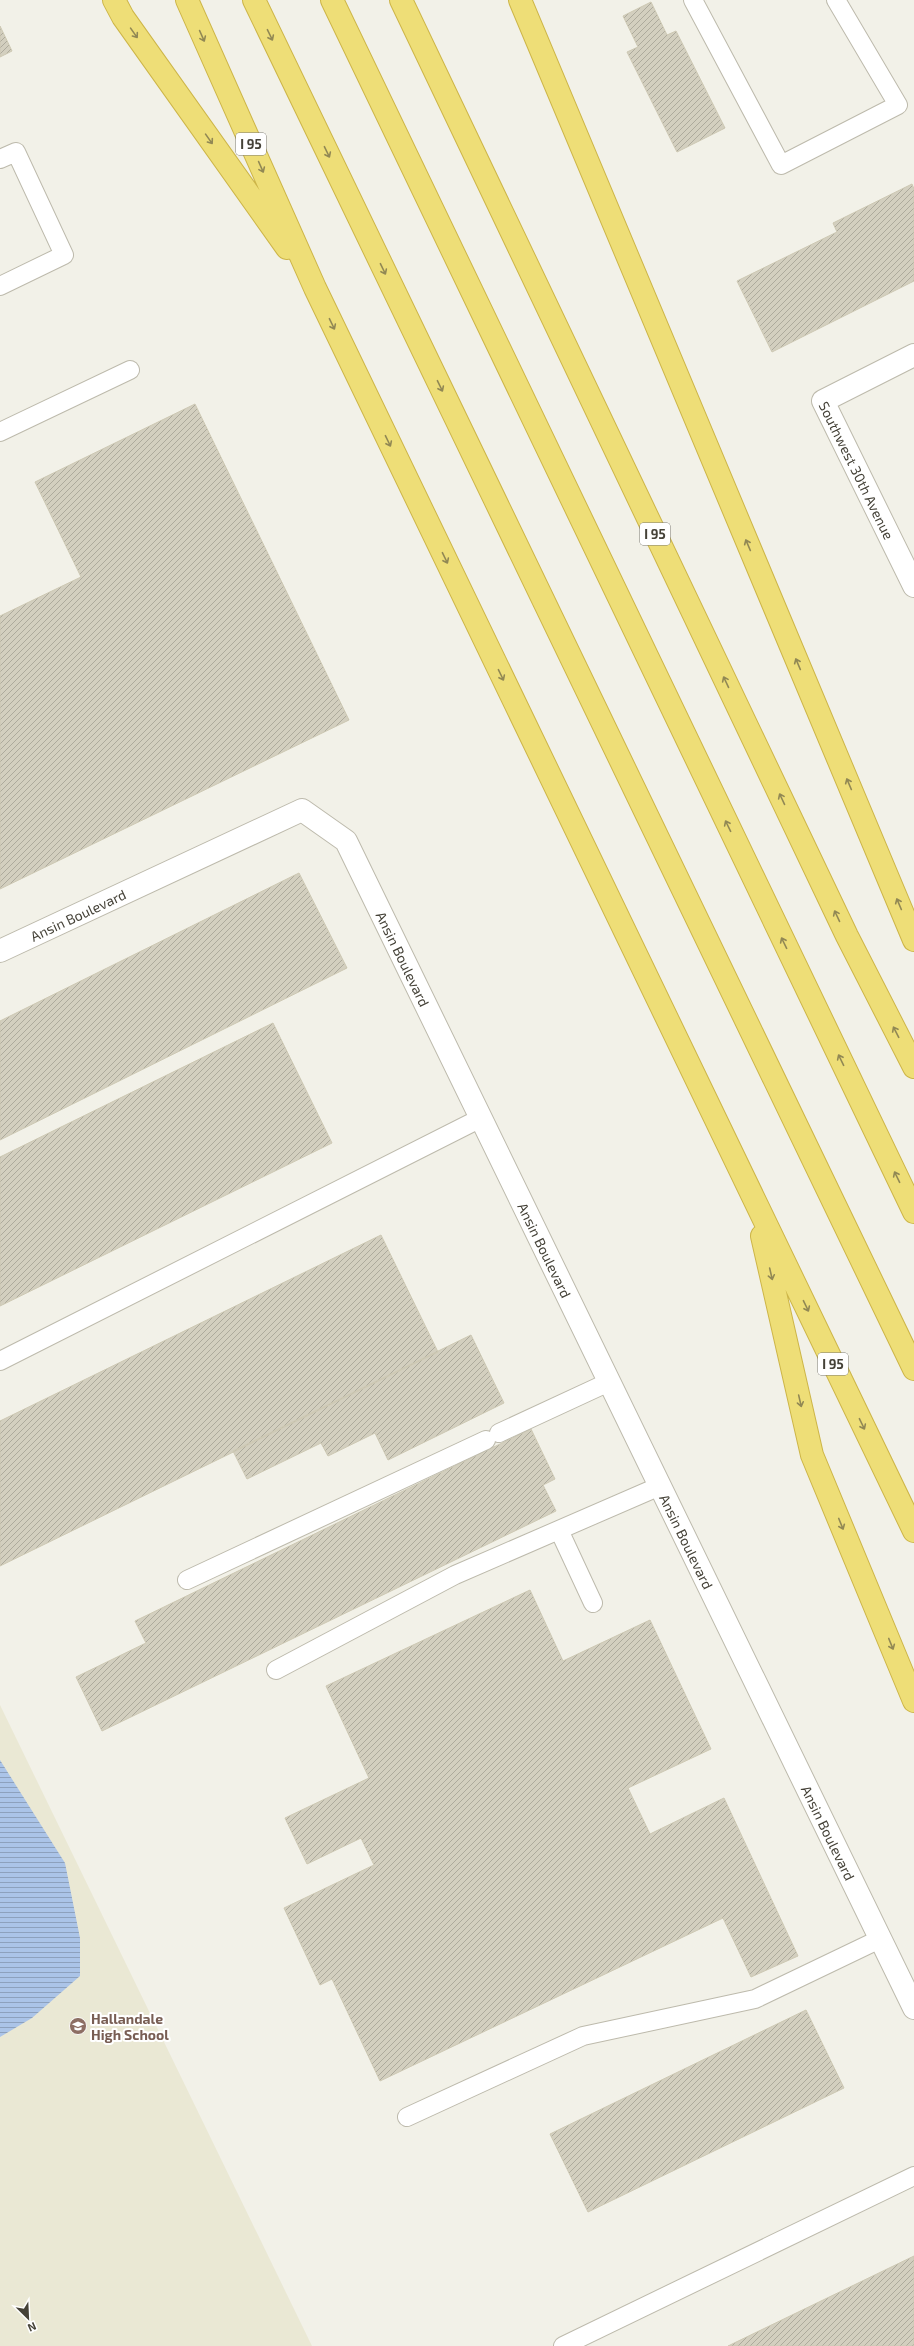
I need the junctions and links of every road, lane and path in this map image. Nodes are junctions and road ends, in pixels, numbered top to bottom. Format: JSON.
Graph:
{"nodes":[{"id":1,"x":114,"y":0,"type":"edge"},
{"id":2,"x":187,"y":0,"type":"edge"},
{"id":3,"x":254,"y":0,"type":"edge"},
{"id":4,"x":331,"y":0,"type":"edge"},
{"id":5,"x":401,"y":0,"type":"edge"},
{"id":6,"x":520,"y":0,"type":"edge"},
{"id":7,"x":693,"y":0,"type":"edge"},
{"id":8,"x":836,"y":0,"type":"edge"},
{"id":9,"x":0,"y":160,"type":"edge"},
{"id":10,"x":0,"y":286,"type":"edge"},
{"id":11,"x":315,"y":288,"type":"junction"},
{"id":12,"x":914,"y":355,"type":"edge"},
{"id":13,"x":130,"y":370,"type":"dead end"},
{"id":14,"x":0,"y":432,"type":"edge"},
{"id":15,"x":914,"y":586,"type":"edge"},
{"id":16,"x":914,"y":940,"type":"edge"},
{"id":17,"x":0,"y":952,"type":"edge"},
{"id":18,"x":914,"y":1067,"type":"edge"},
{"id":19,"x":480,"y":1118,"type":"junction"},
{"id":20,"x":752,"y":1196,"type":"junction"},
{"id":21,"x":914,"y":1212,"type":"edge"},
{"id":22,"x":0,"y":1361,"type":"edge"},
{"id":23,"x":914,"y":1369,"type":"edge"},
{"id":24,"x":609,"y":1382,"type":"junction"},
{"id":25,"x":660,"y":1486,"type":"junction"},
{"id":26,"x":559,"y":1530,"type":"junction"},
{"id":27,"x":914,"y":1531,"type":"edge"},
{"id":28,"x":187,"y":1580,"type":"dead end"},
{"id":29,"x":593,"y":1603,"type":"dead end"},
{"id":30,"x":276,"y":1670,"type":"dead end"},
{"id":31,"x":914,"y":1700,"type":"edge"},
{"id":32,"x":880,"y":1939,"type":"junction"},
{"id":33,"x":914,"y":2008,"type":"edge"},
{"id":34,"x":407,"y":2117,"type":"dead end"},
{"id":35,"x":914,"y":2176,"type":"edge"},
{"id":36,"x":563,"y":2346,"type":"edge"}],
"edges":[{"from":1,"to":11,"type":"highway","one_way":true},
{"from":2,"to":11,"type":"highway","number":"I 95","one_way":true},
{"from":3,"to":23,"type":"highway","one_way":true},
{"from":21,"to":4,"type":"highway","one_way":true},
{"from":18,"to":5,"type":"highway","number":"I 95","one_way":true},
{"from":16,"to":6,"type":"highway","one_way":true},
{"from":7,"to":8,"type":"lane"},
{"from":9,"to":10,"type":"lane"},
{"from":11,"to":20,"type":"highway","number":"I 95","one_way":true},
{"from":12,"to":15,"type":"street","name":"Southwest 30th Avenue"},
{"from":13,"to":14,"type":"lane"},
{"from":17,"to":19,"type":"street","name":"Ansin Boulevard"},
{"from":19,"to":22,"type":"lane"},
{"from":19,"to":24,"type":"street","name":"Ansin Boulevard"},
{"from":20,"to":27,"type":"highway","number":"I 95","one_way":true},
{"from":20,"to":31,"type":"highway","one_way":true},
{"from":24,"to":25,"type":"street","name":"Ansin Boulevard"},
{"from":24,"to":28,"type":"lane"},
{"from":25,"to":26,"type":"lane"},
{"from":25,"to":32,"type":"street","name":"Ansin Boulevard"},
{"from":26,"to":29,"type":"lane"},
{"from":26,"to":30,"type":"lane"},
{"from":32,"to":33,"type":"street","name":"Ansin Boulevard"},
{"from":32,"to":34,"type":"lane"},
{"from":35,"to":36,"type":"lane"}]}
